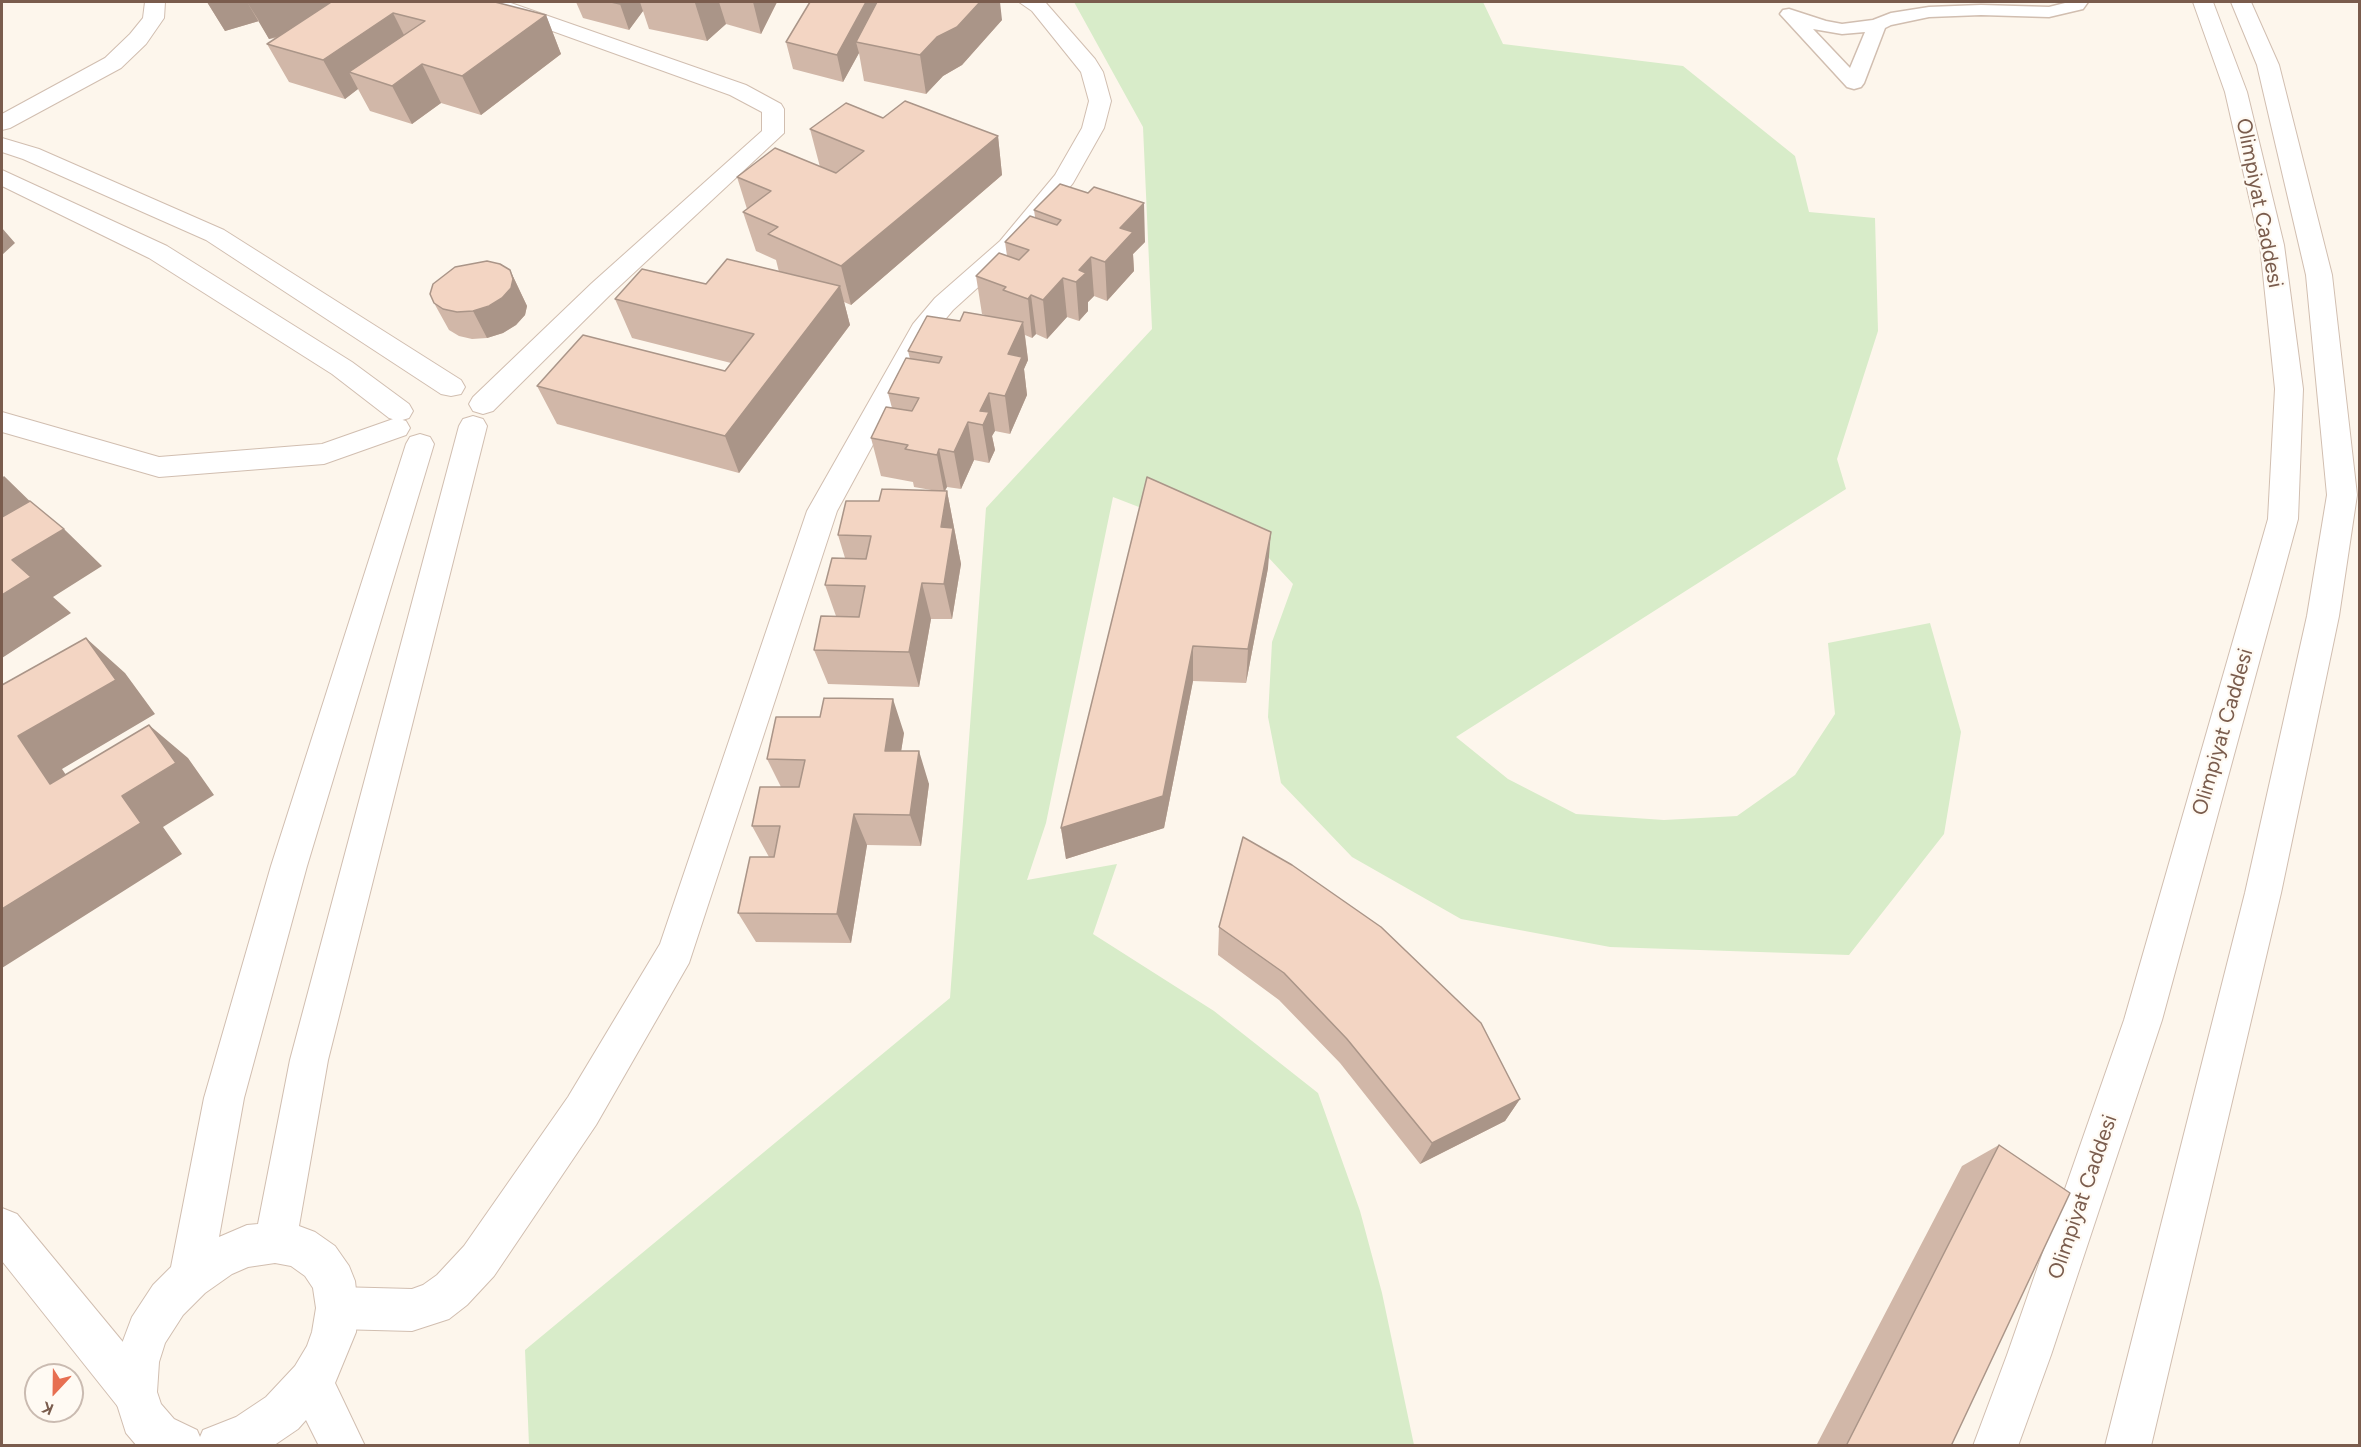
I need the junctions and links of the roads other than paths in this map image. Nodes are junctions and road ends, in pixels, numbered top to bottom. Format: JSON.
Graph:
{"nodes":[{"id":1,"x":155,"y":2,"type":"edge"},
{"id":2,"x":490,"y":2,"type":"edge"},
{"id":3,"x":1029,"y":2,"type":"edge"},
{"id":4,"x":1773,"y":2,"type":"edge"},
{"id":5,"x":1898,"y":2,"type":"edge"},
{"id":6,"x":2079,"y":2,"type":"edge"},
{"id":7,"x":2203,"y":2,"type":"edge"},
{"id":8,"x":2241,"y":2,"type":"edge"},
{"id":9,"x":1789,"y":14,"type":"junction"},
{"id":10,"x":1883,"y":23,"type":"junction"},
{"id":11,"x":2,"y":123,"type":"edge"},
{"id":12,"x":2,"y":145,"type":"edge"},
{"id":13,"x":2,"y":177,"type":"edge"},
{"id":14,"x":451,"y":387,"type":"junction"},
{"id":15,"x":478,"y":415,"type":"junction"},
{"id":16,"x":2,"y":422,"type":"edge"},
{"id":17,"x":405,"y":428,"type":"junction"},
{"id":18,"x":2,"y":1229,"type":"edge"},
{"id":19,"x":275,"y":1242,"type":"junction"},
{"id":20,"x":190,"y":1278,"type":"junction"},
{"id":21,"x":337,"y":1308,"type":"junction"},
{"id":22,"x":311,"y":1382,"type":"junction"},
{"id":23,"x":135,"y":1392,"type":"junction"},
{"id":24,"x":181,"y":1446,"type":"edge"},
{"id":25,"x":219,"y":1446,"type":"edge"},
{"id":26,"x":343,"y":1446,"type":"edge"},
{"id":27,"x":1995,"y":1446,"type":"edge"},
{"id":28,"x":2128,"y":1446,"type":"edge"}],
"edges":[{"from":1,"to":11,"type":"street"},
{"from":2,"to":15,"type":"street"},
{"from":3,"to":21,"type":"street"},
{"from":4,"to":9,"type":"lane"},
{"from":5,"to":10,"type":"lane"},
{"from":6,"to":10,"type":"lane"},
{"from":7,"to":27,"type":"street","name":"Olimpiyat Caddesi"},
{"from":8,"to":28,"type":"street","name":"Olimpiyat Caddesi"},
{"from":9,"to":10,"type":"lane"},
{"from":9,"to":10,"type":"lane"},
{"from":12,"to":14,"type":"street"},
{"from":13,"to":17,"type":"street"},
{"from":14,"to":15,"type":"street"},
{"from":14,"to":17,"type":"street"},
{"from":15,"to":17,"type":"street"},
{"from":15,"to":19,"type":"street"},
{"from":16,"to":17,"type":"street"},
{"from":17,"to":20,"type":"street"},
{"from":18,"to":23,"type":"street"},
{"from":19,"to":20,"type":"street"},
{"from":19,"to":21,"type":"street"},
{"from":20,"to":23,"type":"street"},
{"from":21,"to":22,"type":"street"},
{"from":22,"to":25,"type":"street"},
{"from":22,"to":26,"type":"street"},
{"from":23,"to":24,"type":"street"}]}
